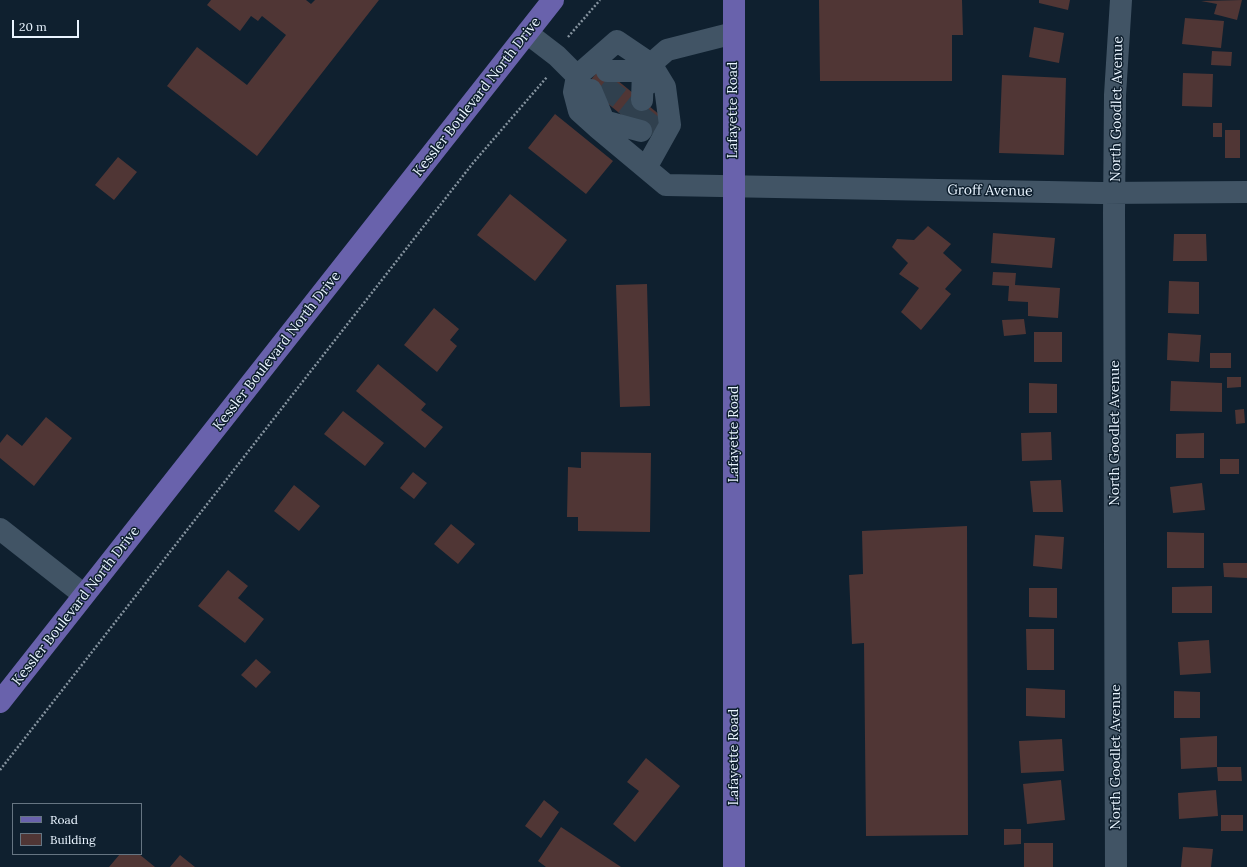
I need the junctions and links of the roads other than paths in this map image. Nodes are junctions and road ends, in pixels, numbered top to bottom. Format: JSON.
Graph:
{"nodes":[{"id":1,"x":553,"y":0,"type":"edge"},
{"id":2,"x":734,"y":0,"type":"edge"},
{"id":3,"x":1122,"y":0,"type":"edge"},
{"id":4,"x":527,"y":33,"type":"junction"},
{"id":5,"x":734,"y":33,"type":"junction"},
{"id":6,"x":647,"y":67,"type":"junction"},
{"id":7,"x":613,"y":76,"type":"tunnel mouth"},
{"id":8,"x":595,"y":103,"type":"junction"},
{"id":9,"x":649,"y":106,"type":"tunnel mouth"},
{"id":10,"x":634,"y":125,"type":"dead end"},
{"id":11,"x":646,"y":168,"type":"junction"},
{"id":12,"x":733,"y":187,"type":"junction"},
{"id":13,"x":1247,"y":192,"type":"edge"},
{"id":14,"x":1114,"y":193,"type":"junction"},
{"id":15,"x":0,"y":530,"type":"edge"},
{"id":16,"x":84,"y":595,"type":"junction"},
{"id":17,"x":0,"y":702,"type":"edge"},
{"id":18,"x":734,"y":867,"type":"edge"},
{"id":19,"x":1116,"y":867,"type":"edge"}],
"edges":[{"from":1,"to":4,"type":"main road","name":"Kessler Boulevard North Drive"},
{"from":2,"to":5,"type":"main road","name":"Lafayette Road"},
{"from":3,"to":14,"type":"street","name":"North Goodlet Avenue"},
{"from":4,"to":8,"type":"street","name":"Groff Avenue"},
{"from":4,"to":16,"type":"main road","name":"Kessler Boulevard North Drive"},
{"from":5,"to":6,"type":"street"},
{"from":5,"to":12,"type":"main road","name":"Lafayette Road"},
{"from":6,"to":7,"type":"street"},
{"from":6,"to":8,"type":"street"},
{"from":6,"to":9,"type":"street"},
{"from":6,"to":11,"type":"street"},
{"from":8,"to":10,"type":"street"},
{"from":8,"to":11,"type":"street","name":"Groff Avenue"},
{"from":11,"to":12,"type":"street","name":"Groff Avenue"},
{"from":12,"to":14,"type":"street","name":"Groff Avenue"},
{"from":12,"to":18,"type":"main road","name":"Lafayette Road"},
{"from":13,"to":14,"type":"street","name":"Groff Avenue"},
{"from":14,"to":19,"type":"street","name":"North Goodlet Avenue"},
{"from":15,"to":16,"type":"street"},
{"from":16,"to":17,"type":"main road","name":"Kessler Boulevard North Drive"}]}
